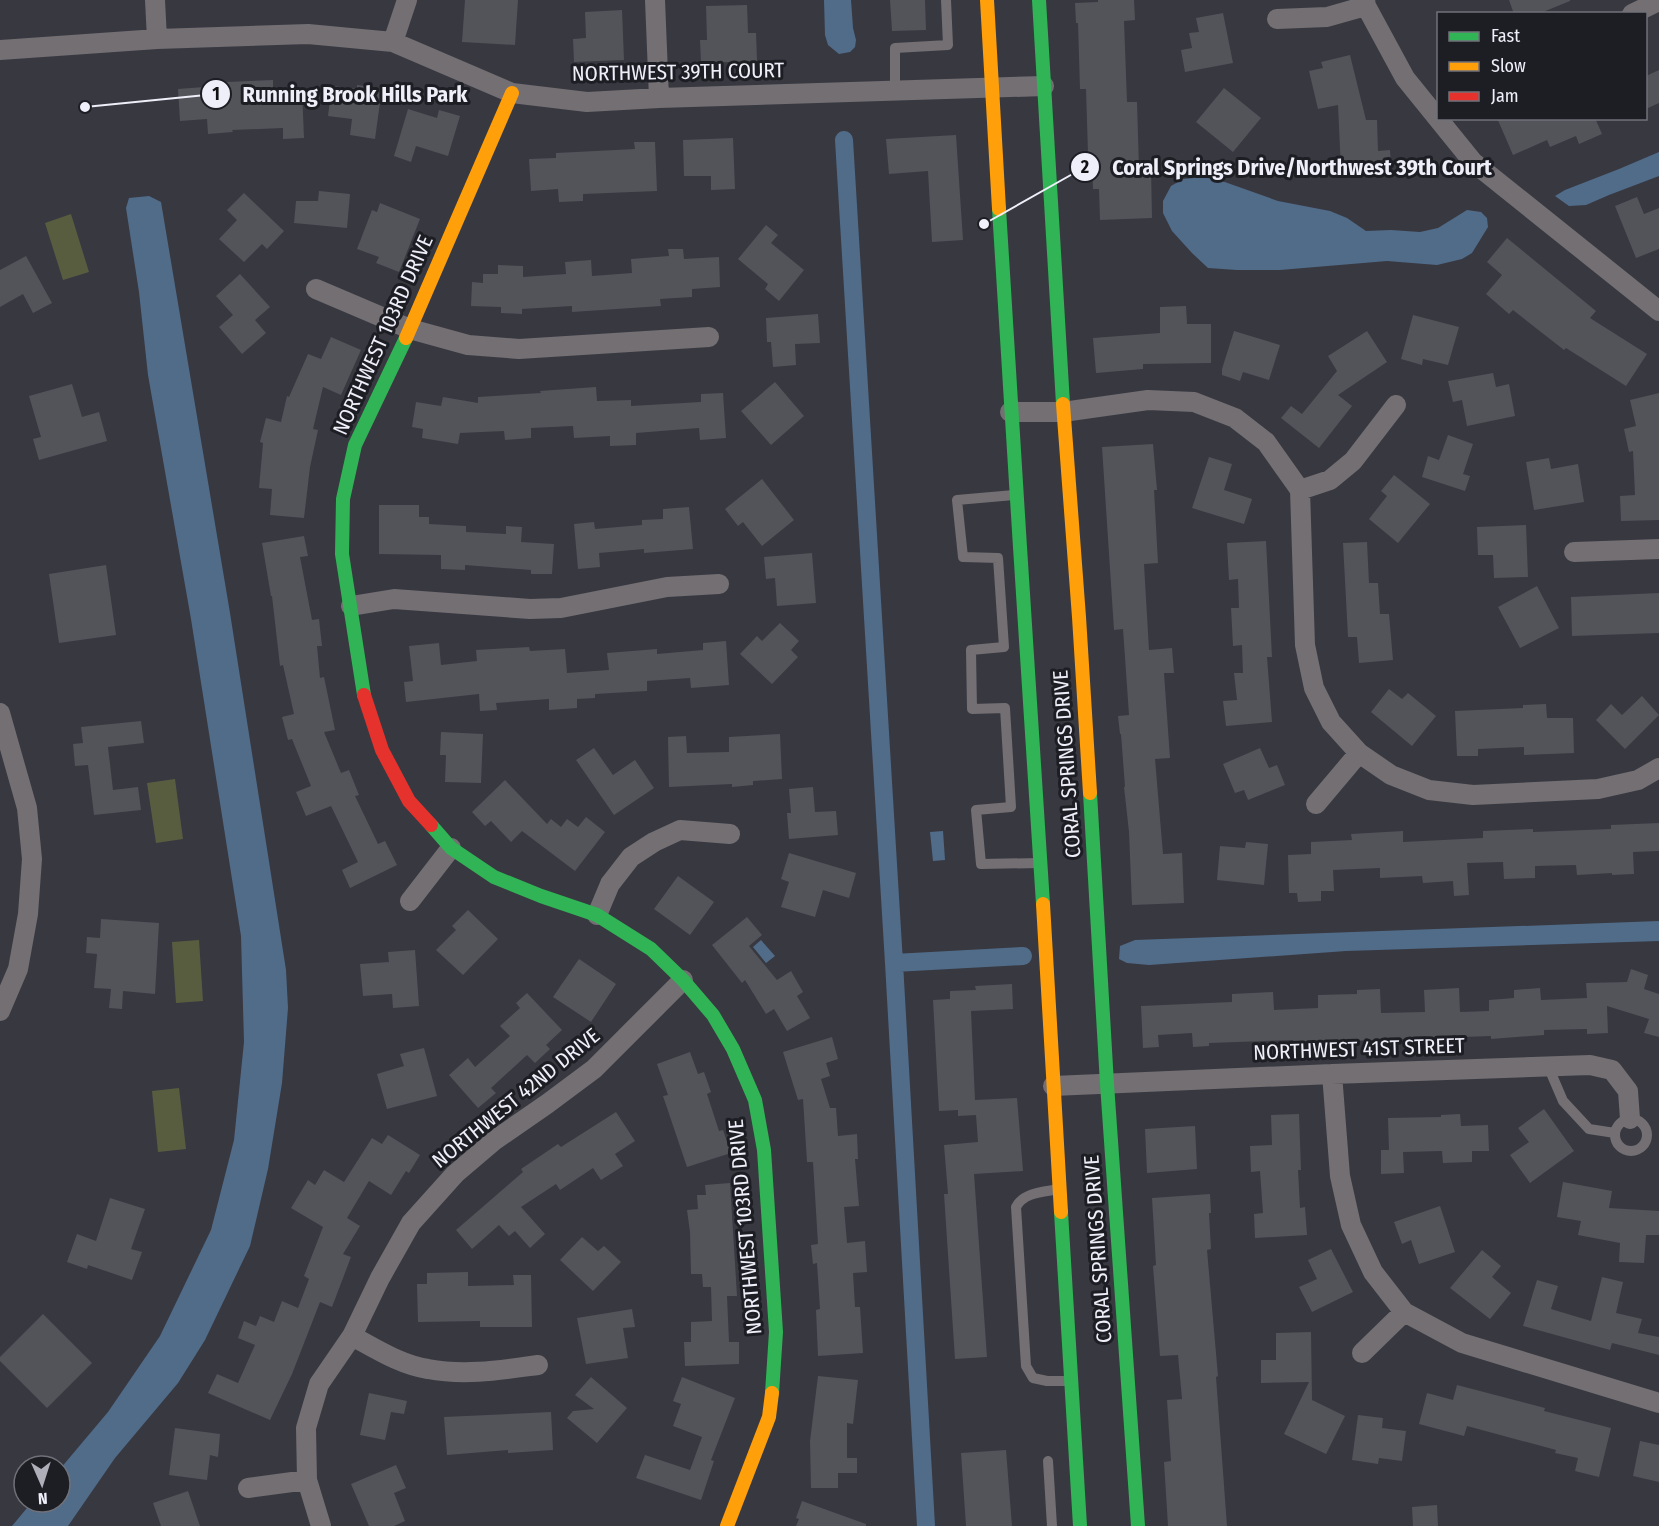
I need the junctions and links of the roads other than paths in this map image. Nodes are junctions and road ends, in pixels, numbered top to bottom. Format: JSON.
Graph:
{"nodes":[{"id":1,"x":155,"y":0,"type":"edge"},
{"id":2,"x":407,"y":0,"type":"edge"},
{"id":3,"x":655,"y":0,"type":"edge"},
{"id":4,"x":946,"y":0,"type":"edge"},
{"id":5,"x":987,"y":0,"type":"edge"},
{"id":6,"x":1039,"y":0,"type":"edge"},
{"id":7,"x":1659,"y":1,"type":"edge"},
{"id":8,"x":1366,"y":3,"type":"edge"},
{"id":9,"x":1636,"y":12,"type":"edge"},
{"id":10,"x":1277,"y":20,"type":"dead end"},
{"id":11,"x":157,"y":39,"type":"junction"},
{"id":12,"x":393,"y":42,"type":"junction"},
{"id":13,"x":0,"y":50,"type":"edge"},
{"id":14,"x":993,"y":87,"type":"junction"},
{"id":15,"x":1044,"y":87,"type":"junction"},
{"id":16,"x":895,"y":90,"type":"junction"},
{"id":17,"x":512,"y":93,"type":"junction"},
{"id":18,"x":659,"y":98,"type":"junction"},
{"id":19,"x":1433,"y":105,"type":"edge"},
{"id":20,"x":1444,"y":120,"type":"edge"},
{"id":21,"x":316,"y":289,"type":"dead end"},
{"id":22,"x":1659,"y":311,"type":"edge"},
{"id":23,"x":411,"y":329,"type":"junction"},
{"id":24,"x":709,"y":337,"type":"dead end"},
{"id":25,"x":1396,"y":405,"type":"dead end"},
{"id":26,"x":1010,"y":412,"type":"junction"},
{"id":27,"x":1063,"y":412,"type":"junction"},
{"id":28,"x":1300,"y":490,"type":"junction"},
{"id":29,"x":1016,"y":495,"type":"junction"},
{"id":30,"x":1659,"y":549,"type":"edge"},
{"id":31,"x":1574,"y":552,"type":"dead end"},
{"id":32,"x":719,"y":584,"type":"dead end"},
{"id":33,"x":351,"y":606,"type":"junction"},
{"id":34,"x":1027,"y":646,"type":"junction"},
{"id":35,"x":1004,"y":647,"type":"junction"},
{"id":36,"x":0,"y":713,"type":"edge"},
{"id":37,"x":1359,"y":753,"type":"junction"},
{"id":38,"x":1659,"y":768,"type":"edge"},
{"id":39,"x":1316,"y":804,"type":"dead end"},
{"id":40,"x":730,"y":834,"type":"dead end"},
{"id":41,"x":451,"y":849,"type":"junction"},
{"id":42,"x":1040,"y":863,"type":"junction"},
{"id":43,"x":410,"y":901,"type":"dead end"},
{"id":44,"x":597,"y":915,"type":"junction"},
{"id":45,"x":683,"y":980,"type":"junction"},
{"id":46,"x":0,"y":1011,"type":"edge"},
{"id":47,"x":1548,"y":1066,"type":"junction"},
{"id":48,"x":1332,"y":1074,"type":"junction"},
{"id":49,"x":1107,"y":1084,"type":"junction"},
{"id":50,"x":1053,"y":1086,"type":"junction"},
{"id":51,"x":1630,"y":1119,"type":"junction"},
{"id":52,"x":1615,"y":1133,"type":"junction"},
{"id":53,"x":1059,"y":1189,"type":"junction"},
{"id":54,"x":1404,"y":1311,"type":"junction"},
{"id":55,"x":352,"y":1336,"type":"junction"},
{"id":56,"x":1362,"y":1353,"type":"dead end"},
{"id":57,"x":538,"y":1365,"type":"dead end"},
{"id":58,"x":1071,"y":1381,"type":"junction"},
{"id":59,"x":1659,"y":1403,"type":"edge"},
{"id":60,"x":1048,"y":1461,"type":"dead end"},
{"id":61,"x":307,"y":1480,"type":"junction"},
{"id":62,"x":248,"y":1488,"type":"dead end"},
{"id":63,"x":321,"y":1526,"type":"edge"},
{"id":64,"x":727,"y":1526,"type":"edge"},
{"id":65,"x":1052,"y":1526,"type":"edge"},
{"id":66,"x":1080,"y":1526,"type":"edge"},
{"id":67,"x":1138,"y":1526,"type":"edge"}],
"edges":[{"from":1,"to":11,"type":"street"},
{"from":2,"to":12,"type":"street"},
{"from":3,"to":18,"type":"street"},
{"from":4,"to":16,"type":"lane"},
{"from":5,"to":14,"type":"main road","name":"CORAL SPRINGS DRIVE"},
{"from":6,"to":15,"type":"main road","name":"CORAL SPRINGS DRIVE"},
{"from":7,"to":9,"type":"street"},
{"from":8,"to":10,"type":"street"},
{"from":8,"to":19,"type":"street"},
{"from":11,"to":12,"type":"street","name":"NORTHWEST 39TH COURT"},
{"from":11,"to":13,"type":"street","name":"NORTHWEST 39TH COURT"},
{"from":12,"to":17,"type":"street","name":"NORTHWEST 39TH COURT"},
{"from":14,"to":15,"type":"street","name":"NORTHWEST 39TH COURT"},
{"from":14,"to":16,"type":"street","name":"NORTHWEST 39TH COURT"},
{"from":14,"to":26,"type":"main road","name":"CORAL SPRINGS DRIVE"},
{"from":15,"to":27,"type":"main road","name":"CORAL SPRINGS DRIVE"},
{"from":16,"to":18,"type":"street","name":"NORTHWEST 39TH COURT"},
{"from":17,"to":18,"type":"street","name":"NORTHWEST 39TH COURT"},
{"from":17,"to":23,"type":"main road","name":"NORTHWEST 103RD DRIVE"},
{"from":20,"to":22,"type":"street"},
{"from":21,"to":23,"type":"street"},
{"from":23,"to":24,"type":"street"},
{"from":23,"to":33,"type":"main road","name":"NORTHWEST 103RD DRIVE"},
{"from":25,"to":28,"type":"street"},
{"from":26,"to":27,"type":"street"},
{"from":26,"to":29,"type":"main road","name":"CORAL SPRINGS DRIVE"},
{"from":27,"to":28,"type":"street"},
{"from":27,"to":49,"type":"main road","name":"CORAL SPRINGS DRIVE"},
{"from":28,"to":37,"type":"street"},
{"from":29,"to":34,"type":"main road","name":"CORAL SPRINGS DRIVE"},
{"from":29,"to":35,"type":"lane"},
{"from":30,"to":31,"type":"street"},
{"from":32,"to":33,"type":"street"},
{"from":33,"to":41,"type":"main road","name":"NORTHWEST 103RD DRIVE"},
{"from":34,"to":35,"type":"lane"},
{"from":34,"to":42,"type":"main road","name":"CORAL SPRINGS DRIVE"},
{"from":35,"to":42,"type":"lane"},
{"from":36,"to":46,"type":"street"},
{"from":37,"to":38,"type":"street"},
{"from":37,"to":39,"type":"street"},
{"from":40,"to":44,"type":"street"},
{"from":41,"to":43,"type":"street"},
{"from":41,"to":44,"type":"main road","name":"NORTHWEST 103RD DRIVE"},
{"from":42,"to":50,"type":"main road","name":"CORAL SPRINGS DRIVE"},
{"from":44,"to":45,"type":"main road","name":"NORTHWEST 103RD DRIVE"},
{"from":45,"to":55,"type":"street","name":"NORTHWEST 42ND DRIVE"},
{"from":45,"to":64,"type":"main road","name":"NORTHWEST 103RD DRIVE"},
{"from":47,"to":48,"type":"street","name":"NORTHWEST 41ST STREET"},
{"from":47,"to":51,"type":"street","name":"NORTHWEST 41ST STREET"},
{"from":47,"to":52,"type":"lane"},
{"from":48,"to":49,"type":"street","name":"NORTHWEST 41ST STREET"},
{"from":48,"to":54,"type":"street"},
{"from":49,"to":50,"type":"street","name":"NORTHWEST 41ST STREET"},
{"from":49,"to":67,"type":"main road","name":"CORAL SPRINGS DRIVE"},
{"from":50,"to":53,"type":"main road","name":"CORAL SPRINGS DRIVE"},
{"from":51,"to":52,"type":"lane"},
{"from":51,"to":52,"type":"lane"},
{"from":53,"to":58,"type":"main road","name":"CORAL SPRINGS DRIVE"},
{"from":53,"to":58,"type":"lane"},
{"from":54,"to":56,"type":"street"},
{"from":54,"to":59,"type":"street"},
{"from":55,"to":57,"type":"street"},
{"from":55,"to":61,"type":"street","name":"NORTHWEST 42ND DRIVE"},
{"from":58,"to":66,"type":"main road","name":"CORAL SPRINGS DRIVE"},
{"from":60,"to":65,"type":"lane"},
{"from":61,"to":62,"type":"street"},
{"from":61,"to":63,"type":"street","name":"NORTHWEST 42ND DRIVE"}]}
